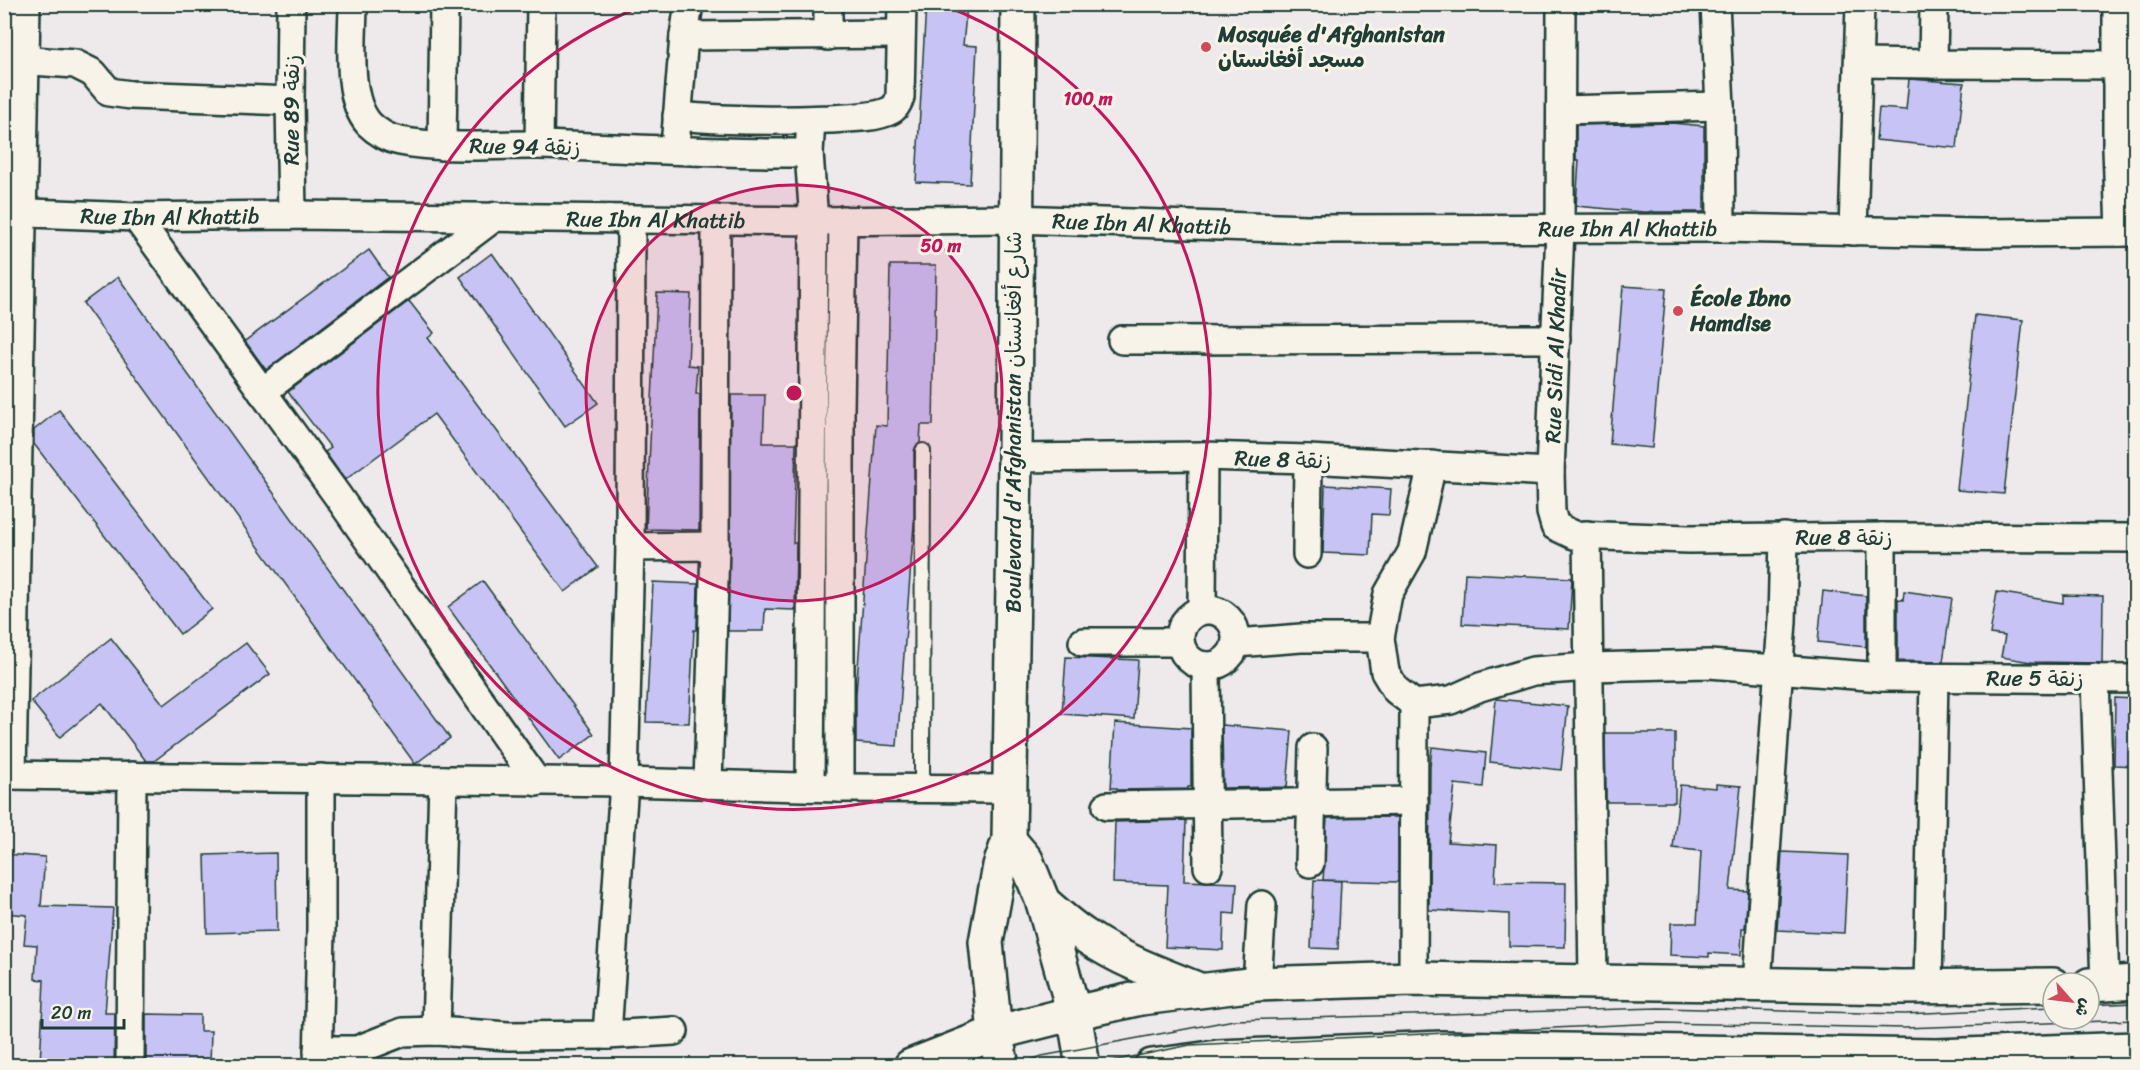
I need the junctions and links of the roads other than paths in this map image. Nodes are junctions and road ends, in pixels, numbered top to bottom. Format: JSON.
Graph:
{"nodes":[{"id":1,"x":26,"y":4,"type":"edge"},
{"id":2,"x":291,"y":4,"type":"edge"},
{"id":3,"x":353,"y":4,"type":"edge"},
{"id":4,"x":444,"y":4,"type":"edge"},
{"id":5,"x":542,"y":4,"type":"edge"},
{"id":6,"x":689,"y":4,"type":"edge"},
{"id":7,"x":828,"y":4,"type":"edge"},
{"id":8,"x":902,"y":4,"type":"edge"},
{"id":9,"x":1018,"y":4,"type":"edge"},
{"id":10,"x":1561,"y":4,"type":"edge"},
{"id":11,"x":1715,"y":4,"type":"edge"},
{"id":12,"x":1860,"y":4,"type":"edge"},
{"id":13,"x":1934,"y":4,"type":"edge"},
{"id":14,"x":2117,"y":4,"type":"edge"},
{"id":15,"x":902,"y":34,"type":"junction"},
{"id":16,"x":684,"y":36,"type":"junction"},
{"id":17,"x":828,"y":36,"type":"junction"},
{"id":18,"x":15,"y":59,"type":"edge"},
{"id":19,"x":1859,"y":63,"type":"junction"},
{"id":20,"x":1933,"y":64,"type":"junction"},
{"id":21,"x":2126,"y":65,"type":"edge"},
{"id":22,"x":290,"y":101,"type":"junction"},
{"id":23,"x":1720,"y":106,"type":"junction"},
{"id":24,"x":1561,"y":110,"type":"junction"},
{"id":25,"x":677,"y":116,"type":"junction"},
{"id":26,"x":811,"y":120,"type":"junction"},
{"id":27,"x":539,"y":145,"type":"junction"},
{"id":28,"x":442,"y":146,"type":"junction"},
{"id":29,"x":676,"y":150,"type":"junction"},
{"id":30,"x":809,"y":153,"type":"junction"},
{"id":31,"x":13,"y":212,"type":"edge"},
{"id":32,"x":291,"y":215,"type":"junction"},
{"id":33,"x":496,"y":216,"type":"junction"},
{"id":34,"x":136,"y":217,"type":"junction"},
{"id":35,"x":631,"y":219,"type":"junction"},
{"id":36,"x":716,"y":219,"type":"junction"},
{"id":37,"x":1015,"y":219,"type":"junction"},
{"id":38,"x":843,"y":220,"type":"junction"},
{"id":39,"x":814,"y":221,"type":"junction"},
{"id":40,"x":1721,"y":228,"type":"junction"},
{"id":41,"x":1560,"y":229,"type":"junction"},
{"id":42,"x":1853,"y":231,"type":"junction"},
{"id":43,"x":2128,"y":232,"type":"edge"},
{"id":44,"x":1556,"y":339,"type":"junction"},
{"id":45,"x":1122,"y":340,"type":"dead end"},
{"id":46,"x":262,"y":392,"type":"junction"},
{"id":47,"x":840,"y":410,"type":"junction"},
{"id":48,"x":813,"y":412,"type":"junction"},
{"id":49,"x":923,"y":452,"type":"dead end"},
{"id":50,"x":1203,"y":456,"type":"junction"},
{"id":51,"x":1015,"y":458,"type":"junction"},
{"id":52,"x":1308,"y":459,"type":"junction"},
{"id":53,"x":1432,"y":465,"type":"junction"},
{"id":54,"x":1550,"y":472,"type":"junction"},
{"id":55,"x":1555,"y":526,"type":"joint"},
{"id":56,"x":1587,"y":535,"type":"junction"},
{"id":57,"x":1784,"y":537,"type":"junction"},
{"id":58,"x":1882,"y":537,"type":"junction"},
{"id":59,"x":2136,"y":538,"type":"edge"},
{"id":60,"x":715,"y":546,"type":"junction"},
{"id":61,"x":630,"y":547,"type":"junction"},
{"id":62,"x":1307,"y":554,"type":"dead end"},
{"id":63,"x":1202,"y":610,"type":"junction"},
{"id":64,"x":10,"y":635,"type":"edge"},
{"id":65,"x":1380,"y":638,"type":"junction"},
{"id":66,"x":1083,"y":642,"type":"dead end"},
{"id":67,"x":1180,"y":642,"type":"junction"},
{"id":68,"x":1236,"y":643,"type":"junction"},
{"id":69,"x":1206,"y":666,"type":"junction"},
{"id":70,"x":1589,"y":667,"type":"junction"},
{"id":71,"x":1778,"y":668,"type":"junction"},
{"id":72,"x":1882,"y":677,"type":"junction"},
{"id":73,"x":1934,"y":678,"type":"junction"},
{"id":74,"x":2095,"y":678,"type":"junction"},
{"id":75,"x":2136,"y":679,"type":"edge"},
{"id":76,"x":1414,"y":704,"type":"junction"},
{"id":77,"x":1313,"y":748,"type":"dead end"},
{"id":78,"x":8,"y":775,"type":"edge"},
{"id":79,"x":132,"y":776,"type":"junction"},
{"id":80,"x":321,"y":778,"type":"junction"},
{"id":81,"x":443,"y":780,"type":"junction"},
{"id":82,"x":537,"y":782,"type":"junction"},
{"id":83,"x":624,"y":782,"type":"junction"},
{"id":84,"x":708,"y":784,"type":"junction"},
{"id":85,"x":810,"y":787,"type":"junction"},
{"id":86,"x":840,"y":788,"type":"junction"},
{"id":87,"x":922,"y":789,"type":"junction"},
{"id":88,"x":1009,"y":789,"type":"junction"},
{"id":89,"x":1414,"y":801,"type":"junction"},
{"id":90,"x":1207,"y":804,"type":"junction"},
{"id":91,"x":1310,"y":804,"type":"junction"},
{"id":92,"x":1107,"y":806,"type":"dead end"},
{"id":93,"x":1009,"y":840,"type":"junction"},
{"id":94,"x":1310,"y":863,"type":"dead end"},
{"id":95,"x":1208,"y":867,"type":"dead end"},
{"id":96,"x":1043,"y":902,"type":"junction"},
{"id":97,"x":1262,"y":905,"type":"dead end"},
{"id":98,"x":1413,"y":979,"type":"junction"},
{"id":99,"x":1593,"y":981,"type":"junction"},
{"id":100,"x":1257,"y":984,"type":"junction"},
{"id":101,"x":1757,"y":984,"type":"junction"},
{"id":102,"x":2110,"y":984,"type":"edge"},
{"id":103,"x":2041,"y":985,"type":"edge"},
{"id":104,"x":1928,"y":987,"type":"junction"},
{"id":105,"x":1199,"y":989,"type":"junction"},
{"id":106,"x":1074,"y":1013,"type":"junction"},
{"id":107,"x":436,"y":1031,"type":"junction"},
{"id":108,"x":674,"y":1031,"type":"dead end"},
{"id":109,"x":995,"y":1033,"type":"junction"},
{"id":110,"x":608,"y":1035,"type":"junction"},
{"id":111,"x":2136,"y":1049,"type":"edge"},
{"id":112,"x":318,"y":1058,"type":"edge"},
{"id":113,"x":1937,"y":1061,"type":"edge"},
{"id":114,"x":130,"y":1065,"type":"edge"},
{"id":115,"x":911,"y":1065,"type":"edge"},
{"id":116,"x":1002,"y":1065,"type":"edge"},
{"id":117,"x":1083,"y":1065,"type":"edge"},
{"id":118,"x":1152,"y":1065,"type":"edge"}],
"edges":[{"from":1,"to":18,"type":"street"},
{"from":2,"to":22,"type":"street","name":"Rue 89 زنقة"},
{"from":3,"to":28,"type":"street","name":"Rue 94 زنقة"},
{"from":4,"to":28,"type":"street"},
{"from":5,"to":27,"type":"street"},
{"from":6,"to":16,"type":"street"},
{"from":7,"to":17,"type":"street"},
{"from":8,"to":15,"type":"street"},
{"from":9,"to":37,"type":"main road","name":"Boulevard d'Afghanistan شارع أفغانستان"},
{"from":10,"to":24,"type":"street","name":"Rue Sidi Al Khadir"},
{"from":11,"to":23,"type":"street"},
{"from":12,"to":19,"type":"street"},
{"from":13,"to":20,"type":"street"},
{"from":14,"to":21,"type":"street"},
{"from":15,"to":17,"type":"street"},
{"from":15,"to":26,"type":"street"},
{"from":16,"to":17,"type":"street"},
{"from":16,"to":25,"type":"street"},
{"from":18,"to":22,"type":"street"},
{"from":18,"to":31,"type":"street"},
{"from":19,"to":20,"type":"street"},
{"from":19,"to":42,"type":"street"},
{"from":20,"to":21,"type":"street"},
{"from":21,"to":43,"type":"street"},
{"from":22,"to":32,"type":"street","name":"Rue 89 زنقة"},
{"from":23,"to":24,"type":"street"},
{"from":23,"to":40,"type":"street"},
{"from":24,"to":41,"type":"street","name":"Rue Sidi Al Khadir"},
{"from":25,"to":26,"type":"street"},
{"from":25,"to":29,"type":"street"},
{"from":26,"to":30,"type":"street"},
{"from":27,"to":28,"type":"street","name":"Rue 94 زنقة"},
{"from":27,"to":29,"type":"street","name":"Rue 94 زنقة"},
{"from":29,"to":30,"type":"street","name":"Rue 94 زنقة"},
{"from":30,"to":39,"type":"street"},
{"from":31,"to":34,"type":"street","name":"Rue Ibn Al Khattib"},
{"from":31,"to":64,"type":"street"},
{"from":32,"to":33,"type":"street","name":"Rue Ibn Al Khattib"},
{"from":32,"to":34,"type":"street","name":"Rue Ibn Al Khattib"},
{"from":33,"to":35,"type":"street","name":"Rue Ibn Al Khattib"},
{"from":33,"to":46,"type":"street"},
{"from":34,"to":46,"type":"street"},
{"from":35,"to":36,"type":"street","name":"Rue Ibn Al Khattib"},
{"from":35,"to":61,"type":"street"},
{"from":36,"to":39,"type":"street","name":"Rue Ibn Al Khattib"},
{"from":36,"to":60,"type":"street"},
{"from":37,"to":38,"type":"street","name":"Rue Ibn Al Khattib"},
{"from":37,"to":41,"type":"street","name":"Rue Ibn Al Khattib"},
{"from":37,"to":51,"type":"main road","name":"Boulevard d'Afghanistan شارع أفغانستان"},
{"from":38,"to":39,"type":"street","name":"Rue Ibn Al Khattib"},
{"from":38,"to":47,"type":"street"},
{"from":39,"to":48,"type":"street"},
{"from":40,"to":41,"type":"street","name":"Rue Ibn Al Khattib"},
{"from":40,"to":42,"type":"street","name":"Rue Ibn Al Khattib"},
{"from":41,"to":44,"type":"street","name":"Rue Sidi Al Khadir"},
{"from":42,"to":43,"type":"street","name":"Rue Ibn Al Khattib"},
{"from":44,"to":45,"type":"street"},
{"from":44,"to":54,"type":"street","name":"Rue Sidi Al Khadir"},
{"from":46,"to":82,"type":"street"},
{"from":47,"to":48,"type":"street"},
{"from":47,"to":86,"type":"street"},
{"from":48,"to":85,"type":"street"},
{"from":49,"to":87,"type":"lane"},
{"from":50,"to":51,"type":"street","name":"Rue 8 زنقة"},
{"from":50,"to":52,"type":"street","name":"Rue 8 زنقة"},
{"from":50,"to":63,"type":"street"},
{"from":51,"to":88,"type":"main road","name":"Boulevard d'Afghanistan شارع أفغانستان"},
{"from":52,"to":53,"type":"street","name":"Rue 8 زنقة"},
{"from":52,"to":62,"type":"street"},
{"from":53,"to":54,"type":"street","name":"Rue 8 زنقة"},
{"from":53,"to":65,"type":"street"},
{"from":54,"to":55,"type":"street","name":"Rue Sidi Al Khadir"},
{"from":55,"to":56,"type":"street","name":"Rue 8 زنقة"},
{"from":56,"to":57,"type":"street","name":"Rue 8 زنقة"},
{"from":56,"to":70,"type":"street"},
{"from":57,"to":58,"type":"street","name":"Rue 8 زنقة"},
{"from":57,"to":71,"type":"street"},
{"from":58,"to":59,"type":"street","name":"Rue 8 زنقة"},
{"from":58,"to":72,"type":"street"},
{"from":60,"to":61,"type":"street"},
{"from":60,"to":84,"type":"street"},
{"from":61,"to":83,"type":"street"},
{"from":63,"to":67,"type":"street"},
{"from":63,"to":68,"type":"street"},
{"from":64,"to":78,"type":"street"},
{"from":65,"to":68,"type":"street"},
{"from":65,"to":76,"type":"street"},
{"from":66,"to":67,"type":"street"},
{"from":67,"to":69,"type":"street"},
{"from":68,"to":69,"type":"street"},
{"from":69,"to":90,"type":"street"},
{"from":70,"to":71,"type":"street","name":"Rue 5 زنقة"},
{"from":70,"to":76,"type":"street","name":"Rue 5 زنقة"},
{"from":70,"to":99,"type":"street"},
{"from":71,"to":72,"type":"street","name":"Rue 5 زنقة"},
{"from":71,"to":101,"type":"street"},
{"from":72,"to":73,"type":"street","name":"Rue 5 زنقة"},
{"from":73,"to":74,"type":"street","name":"Rue 5 زنقة"},
{"from":73,"to":104,"type":"street"},
{"from":74,"to":75,"type":"street","name":"Rue 5 زنقة"},
{"from":74,"to":102,"type":"street"},
{"from":76,"to":89,"type":"street"},
{"from":77,"to":91,"type":"street"},
{"from":78,"to":79,"type":"street"},
{"from":79,"to":80,"type":"street"},
{"from":79,"to":114,"type":"street"},
{"from":80,"to":81,"type":"street"},
{"from":80,"to":112,"type":"street"},
{"from":81,"to":82,"type":"street"},
{"from":81,"to":107,"type":"street"},
{"from":82,"to":83,"type":"street"},
{"from":83,"to":84,"type":"street"},
{"from":83,"to":110,"type":"street"},
{"from":84,"to":85,"type":"street"},
{"from":85,"to":86,"type":"street"},
{"from":86,"to":87,"type":"street"},
{"from":87,"to":88,"type":"street"},
{"from":88,"to":93,"type":"main road","name":"Boulevard d'Afghanistan شارع أفغانستان"},
{"from":89,"to":91,"type":"street"},
{"from":89,"to":98,"type":"street"},
{"from":90,"to":91,"type":"street"},
{"from":90,"to":92,"type":"street"},
{"from":90,"to":95,"type":"street"},
{"from":91,"to":94,"type":"street"},
{"from":93,"to":96,"type":"main road"},
{"from":93,"to":109,"type":"main road","name":"Boulevard d'Afghanistan شارع أفغانستان"},
{"from":96,"to":105,"type":"main road"},
{"from":96,"to":106,"type":"main road"},
{"from":97,"to":100,"type":"street"},
{"from":98,"to":99,"type":"main road"},
{"from":98,"to":100,"type":"main road"},
{"from":99,"to":101,"type":"main road"},
{"from":100,"to":105,"type":"main road"},
{"from":101,"to":104,"type":"main road"},
{"from":103,"to":104,"type":"main road"},
{"from":105,"to":106,"type":"main road"},
{"from":106,"to":109,"type":"main road"},
{"from":106,"to":117,"type":"main road"},
{"from":107,"to":110,"type":"street"},
{"from":107,"to":112,"type":"street"},
{"from":108,"to":110,"type":"street"},
{"from":109,"to":115,"type":"main road"},
{"from":109,"to":116,"type":"main road","name":"Boulevard d'Afghanistan شارع أفغانستان"},
{"from":111,"to":113,"type":"main road"},
{"from":113,"to":118,"type":"main road"}]}
